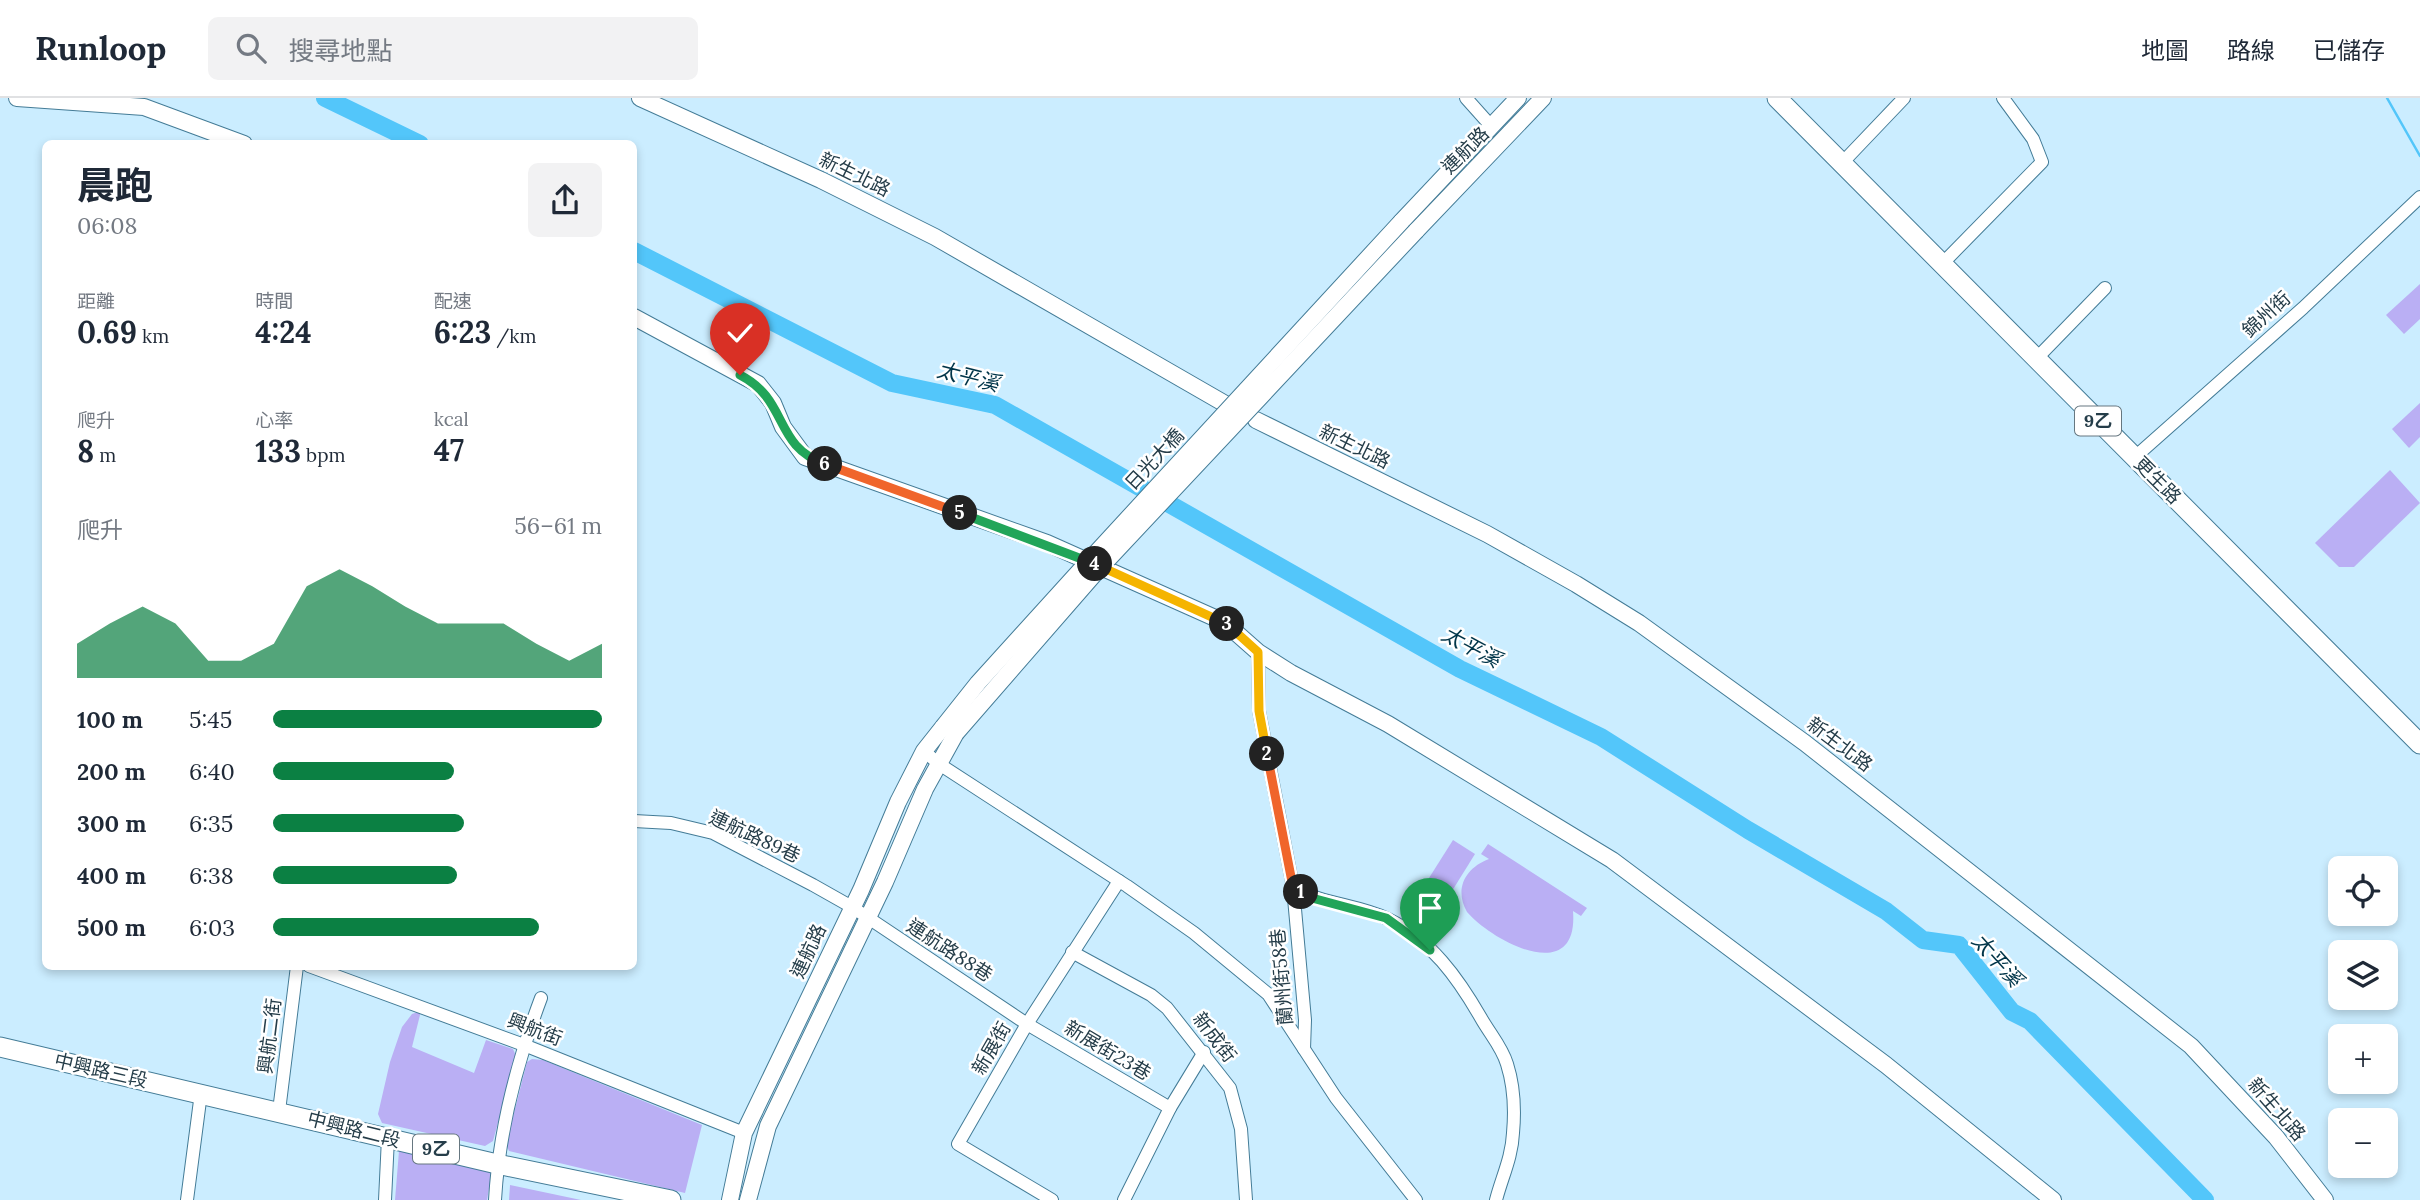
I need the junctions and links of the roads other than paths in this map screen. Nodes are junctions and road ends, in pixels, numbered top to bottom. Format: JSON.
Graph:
{"nodes":[{"id":1,"x":17,"y":98,"type":"edge"},
{"id":2,"x":640,"y":98,"type":"edge"},
{"id":3,"x":1466,"y":98,"type":"edge"},
{"id":4,"x":1518,"y":98,"type":"edge"},
{"id":5,"x":1544,"y":98,"type":"edge"},
{"id":6,"x":1776,"y":98,"type":"edge"},
{"id":7,"x":1904,"y":98,"type":"edge"},
{"id":8,"x":2003,"y":98,"type":"edge"},
{"id":9,"x":1491,"y":126,"type":"junction"},
{"id":10,"x":233,"y":140,"type":"edge"},
{"id":11,"x":1843,"y":162,"type":"junction"},
{"id":12,"x":2420,"y":197,"type":"edge"},
{"id":13,"x":1408,"y":226,"type":"junction"},
{"id":14,"x":1943,"y":263,"type":"junction"},
{"id":15,"x":2105,"y":288,"type":"dead end"},
{"id":16,"x":637,"y":319,"type":"edge"},
{"id":17,"x":2036,"y":359,"type":"junction"},
{"id":18,"x":1227,"y":405,"type":"dead end"},
{"id":19,"x":1256,"y":420,"type":"dead end"},
{"id":20,"x":2134,"y":457,"type":"junction"},
{"id":21,"x":1258,"y":652,"type":"junction"},
{"id":22,"x":949,"y":730,"type":"junction"},
{"id":23,"x":2420,"y":744,"type":"edge"},
{"id":24,"x":924,"y":751,"type":"junction"},
{"id":25,"x":939,"y":764,"type":"junction"},
{"id":26,"x":637,"y":821,"type":"edge"},
{"id":27,"x":1119,"y":881,"type":"junction"},
{"id":28,"x":1293,"y":887,"type":"junction"},
{"id":29,"x":852,"y":907,"type":"junction"},
{"id":30,"x":867,"y":918,"type":"junction"},
{"id":31,"x":1072,"y":952,"type":"junction"},
{"id":32,"x":297,"y":970,"type":"edge"},
{"id":33,"x":320,"y":970,"type":"edge"},
{"id":34,"x":541,"y":998,"type":"dead end"},
{"id":35,"x":1027,"y":1024,"type":"junction"},
{"id":36,"x":793,"y":1033,"type":"junction"},
{"id":37,"x":809,"y":1041,"type":"junction"},
{"id":38,"x":524,"y":1045,"type":"junction"},
{"id":39,"x":0,"y":1047,"type":"edge"},
{"id":40,"x":1304,"y":1049,"type":"junction"},
{"id":41,"x":1204,"y":1052,"type":"junction"},
{"id":42,"x":201,"y":1093,"type":"junction"},
{"id":43,"x":1170,"y":1108,"type":"junction"},
{"id":44,"x":279,"y":1111,"type":"junction"},
{"id":45,"x":744,"y":1133,"type":"junction"},
{"id":46,"x":388,"y":1138,"type":"junction"},
{"id":47,"x":497,"y":1164,"type":"junction"},
{"id":48,"x":187,"y":1200,"type":"edge"},
{"id":49,"x":385,"y":1200,"type":"edge"},
{"id":50,"x":495,"y":1200,"type":"edge"},
{"id":51,"x":671,"y":1200,"type":"edge"},
{"id":52,"x":730,"y":1200,"type":"edge"},
{"id":53,"x":748,"y":1200,"type":"edge"},
{"id":54,"x":1052,"y":1200,"type":"edge"},
{"id":55,"x":1124,"y":1200,"type":"edge"},
{"id":56,"x":1246,"y":1200,"type":"edge"},
{"id":57,"x":1416,"y":1200,"type":"edge"},
{"id":58,"x":1496,"y":1200,"type":"edge"},
{"id":59,"x":2053,"y":1200,"type":"edge"},
{"id":60,"x":2325,"y":1200,"type":"edge"}],
"edges":[{"from":1,"to":10,"type":"street"},
{"from":2,"to":18,"type":"street","name":"新生北路"},
{"from":3,"to":9,"type":"street"},
{"from":4,"to":9,"type":"street","name":"連航路"},
{"from":5,"to":13,"type":"street","name":"連航路"},
{"from":6,"to":11,"type":"main road","name":"更生路","number":"9乙"},
{"from":7,"to":11,"type":"street"},
{"from":8,"to":14,"type":"street"},
{"from":9,"to":13,"type":"street","name":"連航路"},
{"from":11,"to":14,"type":"main road","name":"更生路","number":"9乙"},
{"from":12,"to":20,"type":"street","name":"錦州街"},
{"from":13,"to":22,"type":"street","name":"日光大橋","bridge":true},
{"from":14,"to":17,"type":"main road","name":"更生路","number":"9乙"},
{"from":15,"to":17,"type":"street"},
{"from":16,"to":21,"type":"street"},
{"from":17,"to":20,"type":"main road","name":"更生路","number":"9乙"},
{"from":19,"to":60,"type":"street","name":"新生北路"},
{"from":20,"to":23,"type":"main road","name":"更生路","number":"9乙"},
{"from":21,"to":28,"type":"street","name":"蘭州街58巷"},
{"from":21,"to":59,"type":"street"},
{"from":22,"to":24,"type":"street","name":"連航路"},
{"from":22,"to":25,"type":"street","name":"連航路"},
{"from":24,"to":25,"type":"street"},
{"from":24,"to":29,"type":"street","name":"連航路"},
{"from":25,"to":27,"type":"street"},
{"from":25,"to":30,"type":"street","name":"連航路"},
{"from":26,"to":29,"type":"street","name":"連航路89巷"},
{"from":27,"to":31,"type":"street","name":"新展街"},
{"from":27,"to":40,"type":"street"},
{"from":28,"to":40,"type":"street","name":"蘭州街58巷"},
{"from":28,"to":58,"type":"street"},
{"from":29,"to":30,"type":"street","name":"連航路88巷"},
{"from":29,"to":36,"type":"street","name":"連航路"},
{"from":30,"to":35,"type":"street","name":"連航路88巷"},
{"from":30,"to":37,"type":"street","name":"連航路"},
{"from":31,"to":35,"type":"street","name":"新展街"},
{"from":31,"to":41,"type":"street","name":"新成街"},
{"from":32,"to":44,"type":"street","name":"興航二街"},
{"from":33,"to":38,"type":"street","name":"興航街"},
{"from":34,"to":38,"type":"street"},
{"from":35,"to":43,"type":"street","name":"新展街23巷"},
{"from":35,"to":54,"type":"street","name":"新展街"},
{"from":36,"to":37,"type":"street"},
{"from":36,"to":45,"type":"street","name":"連航路"},
{"from":37,"to":53,"type":"street","name":"連航路"},
{"from":38,"to":45,"type":"street","name":"興航街"},
{"from":38,"to":47,"type":"street"},
{"from":39,"to":42,"type":"main road","name":"中興路三段","number":"9乙"},
{"from":40,"to":57,"type":"street"},
{"from":41,"to":43,"type":"street"},
{"from":41,"to":56,"type":"street","name":"新成街"},
{"from":42,"to":44,"type":"main road","name":"中興路二段","number":"9乙"},
{"from":42,"to":48,"type":"street"},
{"from":43,"to":55,"type":"street"},
{"from":44,"to":46,"type":"main road","name":"中興路二段","number":"9乙"},
{"from":45,"to":52,"type":"street","name":"連航路"},
{"from":46,"to":47,"type":"main road","name":"中興路二段","number":"9乙"},
{"from":46,"to":49,"type":"street"},
{"from":47,"to":50,"type":"street"},
{"from":47,"to":51,"type":"main road","name":"中興路二段","number":"9乙"}]}
